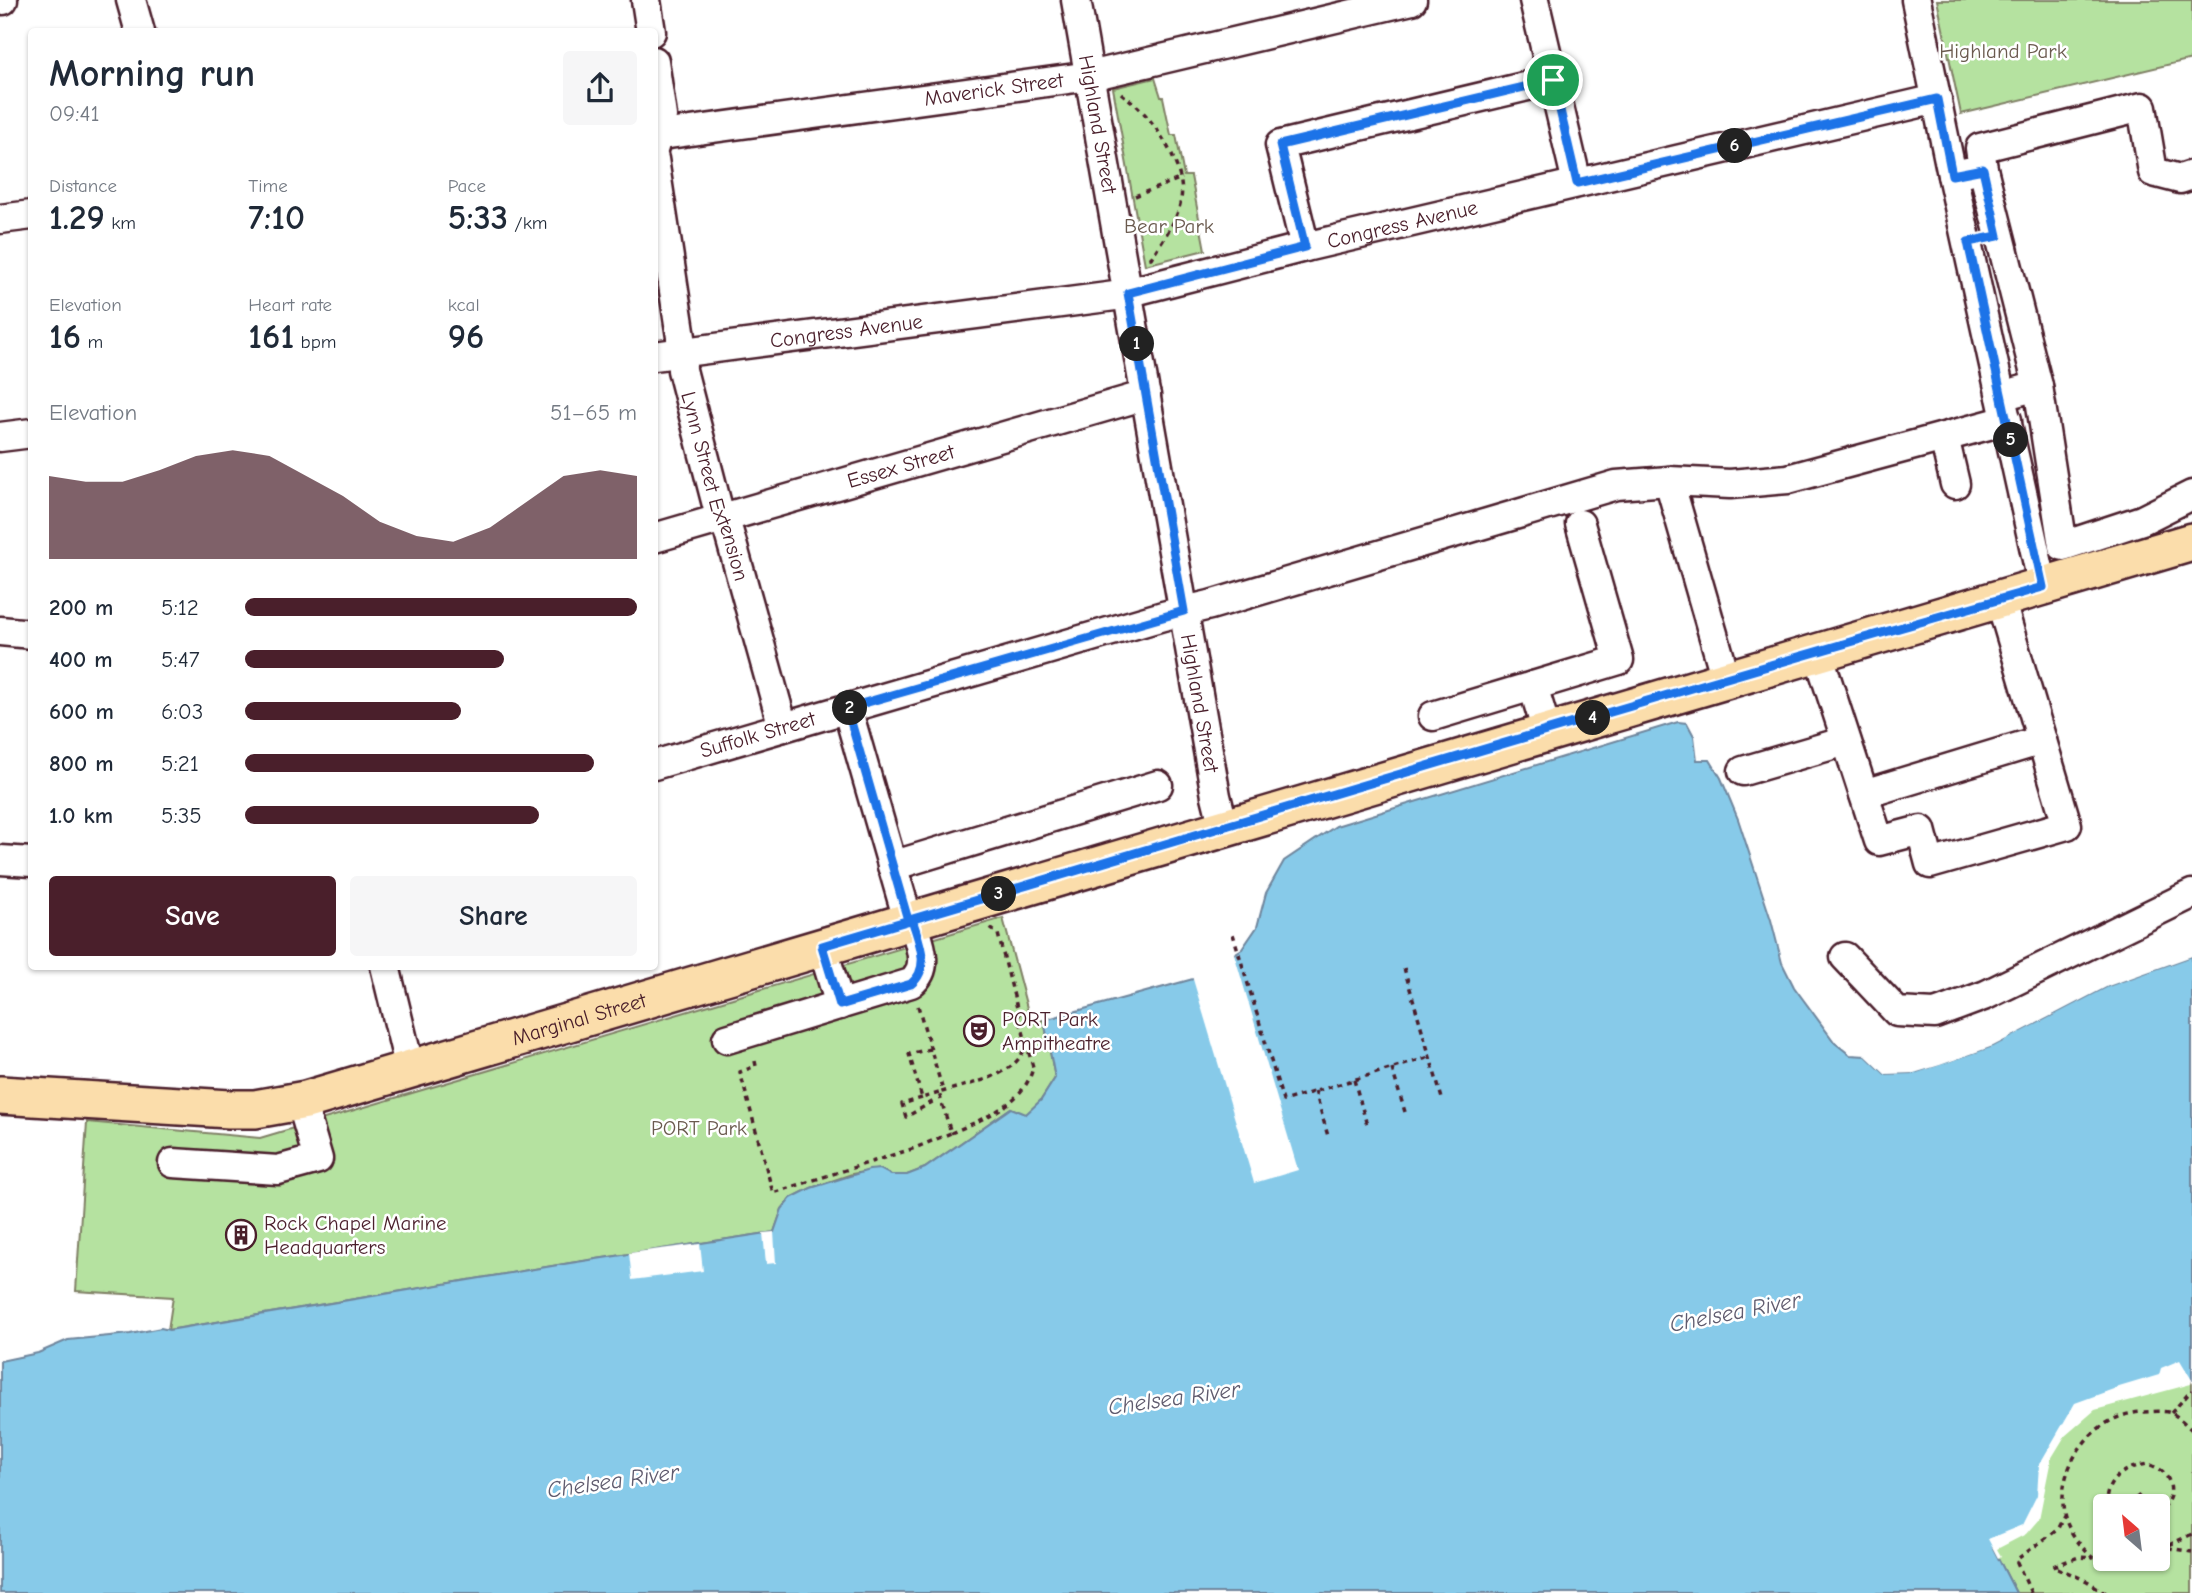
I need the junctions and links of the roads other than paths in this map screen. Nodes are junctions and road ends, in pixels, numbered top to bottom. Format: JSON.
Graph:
{"nodes":[{"id":1,"x":131,"y":0,"type":"edge"},
{"id":2,"x":646,"y":0,"type":"edge"},
{"id":3,"x":1076,"y":0,"type":"edge"},
{"id":4,"x":1412,"y":0,"type":"edge"},
{"id":5,"x":1534,"y":0,"type":"edge"},
{"id":6,"x":1916,"y":0,"type":"edge"},
{"id":7,"x":139,"y":28,"type":"edge"},
{"id":8,"x":650,"y":28,"type":"edge"},
{"id":9,"x":1090,"y":76,"type":"junction"},
{"id":10,"x":1553,"y":80,"type":"junction"},
{"id":11,"x":658,"y":88,"type":"edge"},
{"id":12,"x":1937,"y":99,"type":"junction"},
{"id":13,"x":658,"y":133,"type":"edge"},
{"id":14,"x":658,"y":145,"type":"edge"},
{"id":15,"x":658,"y":167,"type":"edge"},
{"id":16,"x":1983,"y":169,"type":"junction"},
{"id":17,"x":1952,"y":175,"type":"junction"},
{"id":18,"x":2192,"y":175,"type":"edge"},
{"id":19,"x":1577,"y":183,"type":"junction"},
{"id":20,"x":28,"y":216,"type":"edge"},
{"id":21,"x":0,"y":219,"type":"edge"},
{"id":22,"x":1998,"y":236,"type":"junction"},
{"id":23,"x":1968,"y":242,"type":"junction"},
{"id":24,"x":1305,"y":247,"type":"junction"},
{"id":25,"x":1128,"y":293,"type":"junction"},
{"id":26,"x":668,"y":354,"type":"edge"},
{"id":27,"x":2038,"y":386,"type":"junction"},
{"id":28,"x":1146,"y":395,"type":"junction"},
{"id":29,"x":2004,"y":408,"type":"junction"},
{"id":30,"x":28,"y":434,"type":"edge"},
{"id":31,"x":0,"y":437,"type":"edge"},
{"id":32,"x":1944,"y":437,"type":"junction"},
{"id":33,"x":1669,"y":481,"type":"junction"},
{"id":34,"x":1955,"y":484,"type":"dead end"},
{"id":35,"x":2192,"y":495,"type":"edge"},
{"id":36,"x":722,"y":518,"type":"junction"},
{"id":37,"x":1580,"y":523,"type":"dead end"},
{"id":38,"x":658,"y":537,"type":"edge"},
{"id":39,"x":2192,"y":542,"type":"edge"},
{"id":40,"x":2043,"y":587,"type":"junction"},
{"id":41,"x":2000,"y":599,"type":"junction"},
{"id":42,"x":1184,"y":611,"type":"junction"},
{"id":43,"x":0,"y":631,"type":"edge"},
{"id":44,"x":28,"y":634,"type":"edge"},
{"id":45,"x":1818,"y":653,"type":"junction"},
{"id":46,"x":1727,"y":679,"type":"junction"},
{"id":47,"x":1533,"y":686,"type":"junction"},
{"id":48,"x":847,"y":708,"type":"junction"},
{"id":49,"x":1433,"y":716,"type":"dead end"},
{"id":50,"x":783,"y":727,"type":"junction"},
{"id":51,"x":1547,"y":732,"type":"junction"},
{"id":52,"x":2042,"y":740,"type":"junction"},
{"id":53,"x":1846,"y":741,"type":"junction"},
{"id":54,"x":658,"y":764,"type":"edge"},
{"id":55,"x":1743,"y":771,"type":"dead end"},
{"id":56,"x":1158,"y":785,"type":"dead end"},
{"id":57,"x":1864,"y":794,"type":"junction"},
{"id":58,"x":1224,"y":828,"type":"junction"},
{"id":59,"x":0,"y":860,"type":"edge"},
{"id":60,"x":28,"y":862,"type":"edge"},
{"id":61,"x":892,"y":866,"type":"junction"},
{"id":62,"x":2192,"y":894,"type":"edge"},
{"id":63,"x":910,"y":920,"type":"junction"},
{"id":64,"x":822,"y":946,"type":"junction"},
{"id":65,"x":1845,"y":957,"type":"dead end"},
{"id":66,"x":386,"y":970,"type":"edge"},
{"id":67,"x":840,"y":1005,"type":"junction"},
{"id":68,"x":727,"y":1039,"type":"dead end"},
{"id":69,"x":410,"y":1069,"type":"junction"},
{"id":70,"x":0,"y":1095,"type":"edge"},
{"id":71,"x":301,"y":1101,"type":"junction"},
{"id":72,"x":173,"y":1163,"type":"dead end"}],
"edges":[{"from":1,"to":7,"type":"street"},
{"from":2,"to":8,"type":"street"},
{"from":3,"to":9,"type":"street","name":"Highland Street"},
{"from":4,"to":9,"type":"street","name":"Maverick Street"},
{"from":5,"to":10,"type":"street"},
{"from":6,"to":12,"type":"street"},
{"from":9,"to":14,"type":"street","name":"Maverick Street"},
{"from":9,"to":25,"type":"street","name":"Highland Street"},
{"from":10,"to":19,"type":"street"},
{"from":10,"to":24,"type":"street"},
{"from":11,"to":13,"type":"street","name":"Lynn Street Extension"},
{"from":12,"to":17,"type":"street"},
{"from":12,"to":19,"type":"street","name":"Congress Avenue"},
{"from":15,"to":26,"type":"street","name":"Lynn Street Extension"},
{"from":16,"to":17,"type":"street"},
{"from":16,"to":18,"type":"street"},
{"from":16,"to":22,"type":"street"},
{"from":17,"to":23,"type":"street"},
{"from":19,"to":24,"type":"street","name":"Congress Avenue"},
{"from":20,"to":21,"type":"street"},
{"from":22,"to":23,"type":"street"},
{"from":22,"to":27,"type":"street"},
{"from":23,"to":29,"type":"street"},
{"from":24,"to":25,"type":"street","name":"Congress Avenue"},
{"from":25,"to":26,"type":"street","name":"Congress Avenue"},
{"from":25,"to":28,"type":"street","name":"Highland Street"},
{"from":26,"to":36,"type":"street","name":"Lynn Street Extension"},
{"from":27,"to":29,"type":"street","name":"Suffolk Street"},
{"from":27,"to":35,"type":"street"},
{"from":28,"to":36,"type":"street","name":"Essex Street"},
{"from":28,"to":42,"type":"street","name":"Highland Street"},
{"from":29,"to":32,"type":"street","name":"Suffolk Street"},
{"from":29,"to":40,"type":"street"},
{"from":30,"to":31,"type":"street"},
{"from":32,"to":33,"type":"street","name":"Suffolk Street"},
{"from":32,"to":34,"type":"street"},
{"from":33,"to":42,"type":"street","name":"Suffolk Street"},
{"from":33,"to":46,"type":"street"},
{"from":36,"to":38,"type":"street","name":"Essex Street"},
{"from":36,"to":50,"type":"street","name":"Lynn Street Extension"},
{"from":37,"to":47,"type":"street"},
{"from":39,"to":40,"type":"main road","name":"Marginal Street"},
{"from":40,"to":41,"type":"main road","name":"Marginal Street"},
{"from":41,"to":45,"type":"main road","name":"Marginal Street"},
{"from":41,"to":52,"type":"street"},
{"from":42,"to":48,"type":"street","name":"Suffolk Street"},
{"from":42,"to":58,"type":"street","name":"Highland Street"},
{"from":43,"to":44,"type":"street"},
{"from":45,"to":46,"type":"main road","name":"Marginal Street"},
{"from":45,"to":53,"type":"street"},
{"from":46,"to":51,"type":"main road","name":"Marginal Street"},
{"from":47,"to":49,"type":"street"},
{"from":47,"to":51,"type":"street"},
{"from":48,"to":50,"type":"street","name":"Suffolk Street"},
{"from":48,"to":61,"type":"street"},
{"from":50,"to":54,"type":"street","name":"Suffolk Street"},
{"from":51,"to":58,"type":"main road","name":"Marginal Street"},
{"from":52,"to":57,"type":"street"},
{"from":52,"to":57,"type":"street"},
{"from":53,"to":55,"type":"street"},
{"from":53,"to":57,"type":"street"},
{"from":56,"to":61,"type":"street"},
{"from":58,"to":63,"type":"main road","name":"Marginal Street"},
{"from":59,"to":60,"type":"street"},
{"from":61,"to":63,"type":"street"},
{"from":62,"to":65,"type":"street"},
{"from":63,"to":64,"type":"main road","name":"Marginal Street"},
{"from":63,"to":67,"type":"street"},
{"from":64,"to":67,"type":"street"},
{"from":64,"to":69,"type":"main road","name":"Marginal Street"},
{"from":66,"to":69,"type":"street"},
{"from":67,"to":68,"type":"street"},
{"from":69,"to":71,"type":"main road","name":"Marginal Street"},
{"from":70,"to":71,"type":"main road","name":"Marginal Street"},
{"from":71,"to":72,"type":"street"}]}
